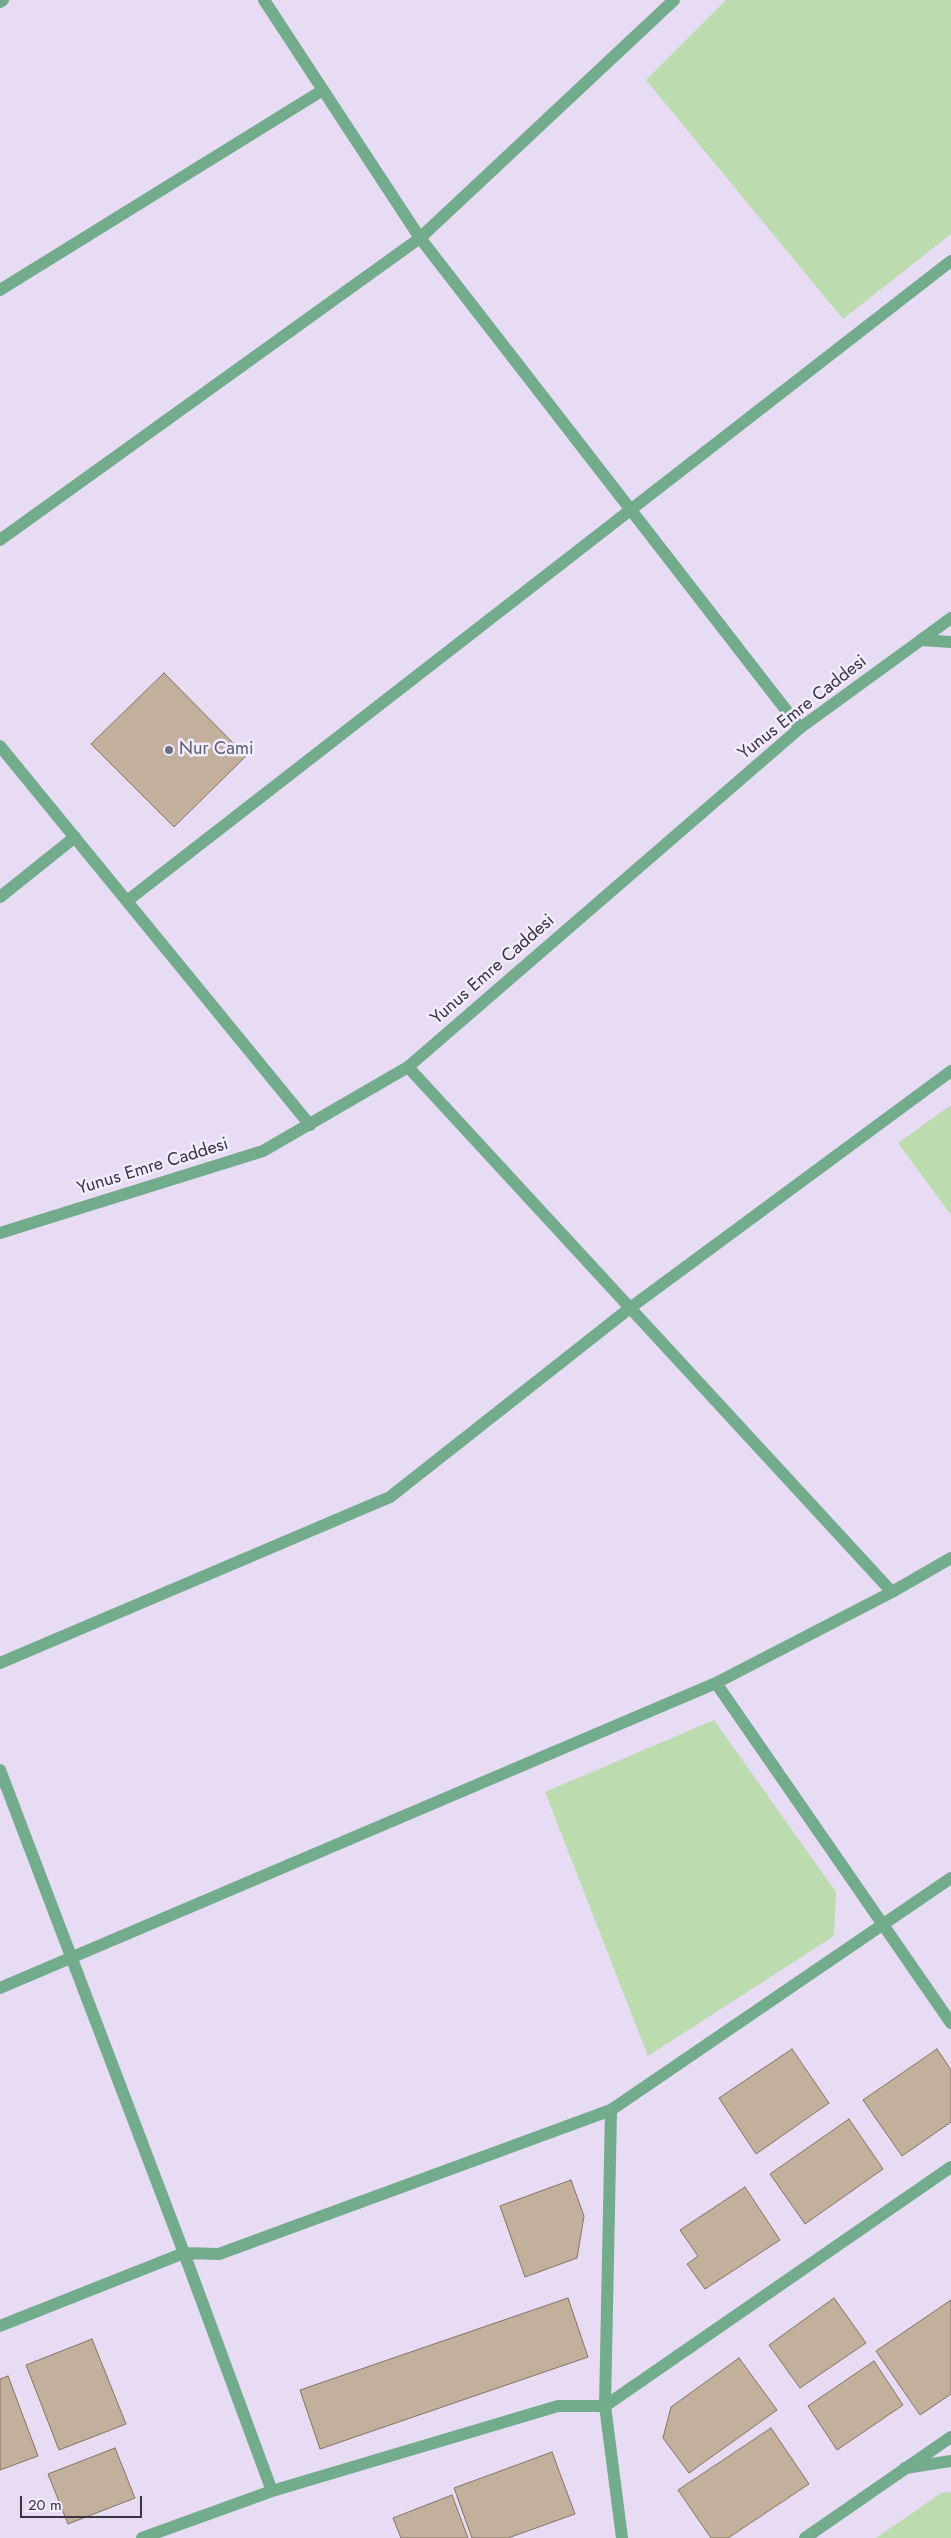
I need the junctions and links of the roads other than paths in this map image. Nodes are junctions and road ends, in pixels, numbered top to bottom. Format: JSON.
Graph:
{"nodes":[{"id":1,"x":3,"y":0,"type":"edge"},
{"id":2,"x":264,"y":0,"type":"edge"},
{"id":3,"x":674,"y":0,"type":"edge"},
{"id":4,"x":0,"y":2,"type":"edge"},
{"id":5,"x":324,"y":90,"type":"junction"},
{"id":6,"x":420,"y":238,"type":"junction"},
{"id":7,"x":951,"y":261,"type":"edge"},
{"id":8,"x":0,"y":290,"type":"edge"},
{"id":9,"x":631,"y":510,"type":"junction"},
{"id":10,"x":0,"y":540,"type":"edge"},
{"id":11,"x":951,"y":618,"type":"edge"},
{"id":12,"x":921,"y":640,"type":"junction"},
{"id":13,"x":951,"y":642,"type":"edge"},
{"id":14,"x":800,"y":728,"type":"junction"},
{"id":15,"x":0,"y":746,"type":"edge"},
{"id":16,"x":75,"y":837,"type":"junction"},
{"id":17,"x":0,"y":897,"type":"edge"},
{"id":18,"x":127,"y":901,"type":"junction"},
{"id":19,"x":408,"y":1067,"type":"junction"},
{"id":20,"x":951,"y":1071,"type":"edge"},
{"id":21,"x":310,"y":1125,"type":"junction"},
{"id":22,"x":0,"y":1233,"type":"edge"},
{"id":23,"x":630,"y":1308,"type":"junction"},
{"id":24,"x":951,"y":1558,"type":"edge"},
{"id":25,"x":892,"y":1592,"type":"junction"},
{"id":26,"x":0,"y":1663,"type":"edge"},
{"id":27,"x":716,"y":1684,"type":"junction"},
{"id":28,"x":0,"y":1770,"type":"edge"},
{"id":29,"x":951,"y":1878,"type":"edge"},
{"id":30,"x":883,"y":1925,"type":"junction"},
{"id":31,"x":71,"y":1957,"type":"junction"},
{"id":32,"x":0,"y":1988,"type":"edge"},
{"id":33,"x":951,"y":2023,"type":"edge"},
{"id":34,"x":611,"y":2110,"type":"junction"},
{"id":35,"x":951,"y":2168,"type":"edge"},
{"id":36,"x":184,"y":2253,"type":"junction"},
{"id":37,"x":0,"y":2326,"type":"edge"},
{"id":38,"x":605,"y":2406,"type":"junction"},
{"id":39,"x":951,"y":2436,"type":"edge"},
{"id":40,"x":951,"y":2462,"type":"edge"},
{"id":41,"x":905,"y":2468,"type":"junction"},
{"id":42,"x":272,"y":2491,"type":"junction"},
{"id":43,"x":142,"y":2538,"type":"edge"},
{"id":44,"x":622,"y":2538,"type":"edge"},
{"id":45,"x":805,"y":2538,"type":"edge"}],
"edges":[{"from":1,"to":4,"type":"street"},
{"from":2,"to":5,"type":"street"},
{"from":3,"to":6,"type":"street"},
{"from":5,"to":6,"type":"street"},
{"from":5,"to":8,"type":"street"},
{"from":6,"to":9,"type":"street"},
{"from":6,"to":10,"type":"street"},
{"from":7,"to":9,"type":"street"},
{"from":9,"to":14,"type":"street"},
{"from":9,"to":18,"type":"street"},
{"from":11,"to":12,"type":"street","name":"Yunus Emre Caddesi"},
{"from":12,"to":13,"type":"street"},
{"from":12,"to":14,"type":"street","name":"Yunus Emre Caddesi"},
{"from":14,"to":19,"type":"street","name":"Yunus Emre Caddesi"},
{"from":15,"to":16,"type":"street"},
{"from":16,"to":17,"type":"street"},
{"from":16,"to":18,"type":"street"},
{"from":18,"to":21,"type":"street"},
{"from":19,"to":21,"type":"street","name":"Yunus Emre Caddesi"},
{"from":19,"to":23,"type":"street"},
{"from":20,"to":23,"type":"street"},
{"from":21,"to":22,"type":"street","name":"Yunus Emre Caddesi"},
{"from":23,"to":25,"type":"street"},
{"from":23,"to":26,"type":"street"},
{"from":24,"to":25,"type":"street"},
{"from":25,"to":27,"type":"street"},
{"from":27,"to":30,"type":"street"},
{"from":27,"to":31,"type":"street"},
{"from":28,"to":31,"type":"street"},
{"from":29,"to":30,"type":"street"},
{"from":30,"to":33,"type":"street"},
{"from":30,"to":34,"type":"street"},
{"from":31,"to":32,"type":"street"},
{"from":31,"to":36,"type":"street"},
{"from":34,"to":36,"type":"street"},
{"from":34,"to":38,"type":"street"},
{"from":35,"to":38,"type":"street"},
{"from":36,"to":37,"type":"street"},
{"from":36,"to":42,"type":"street"},
{"from":38,"to":42,"type":"street"},
{"from":38,"to":44,"type":"street"},
{"from":39,"to":41,"type":"street"},
{"from":40,"to":41,"type":"street"},
{"from":41,"to":45,"type":"street"},
{"from":42,"to":43,"type":"street"}]}
